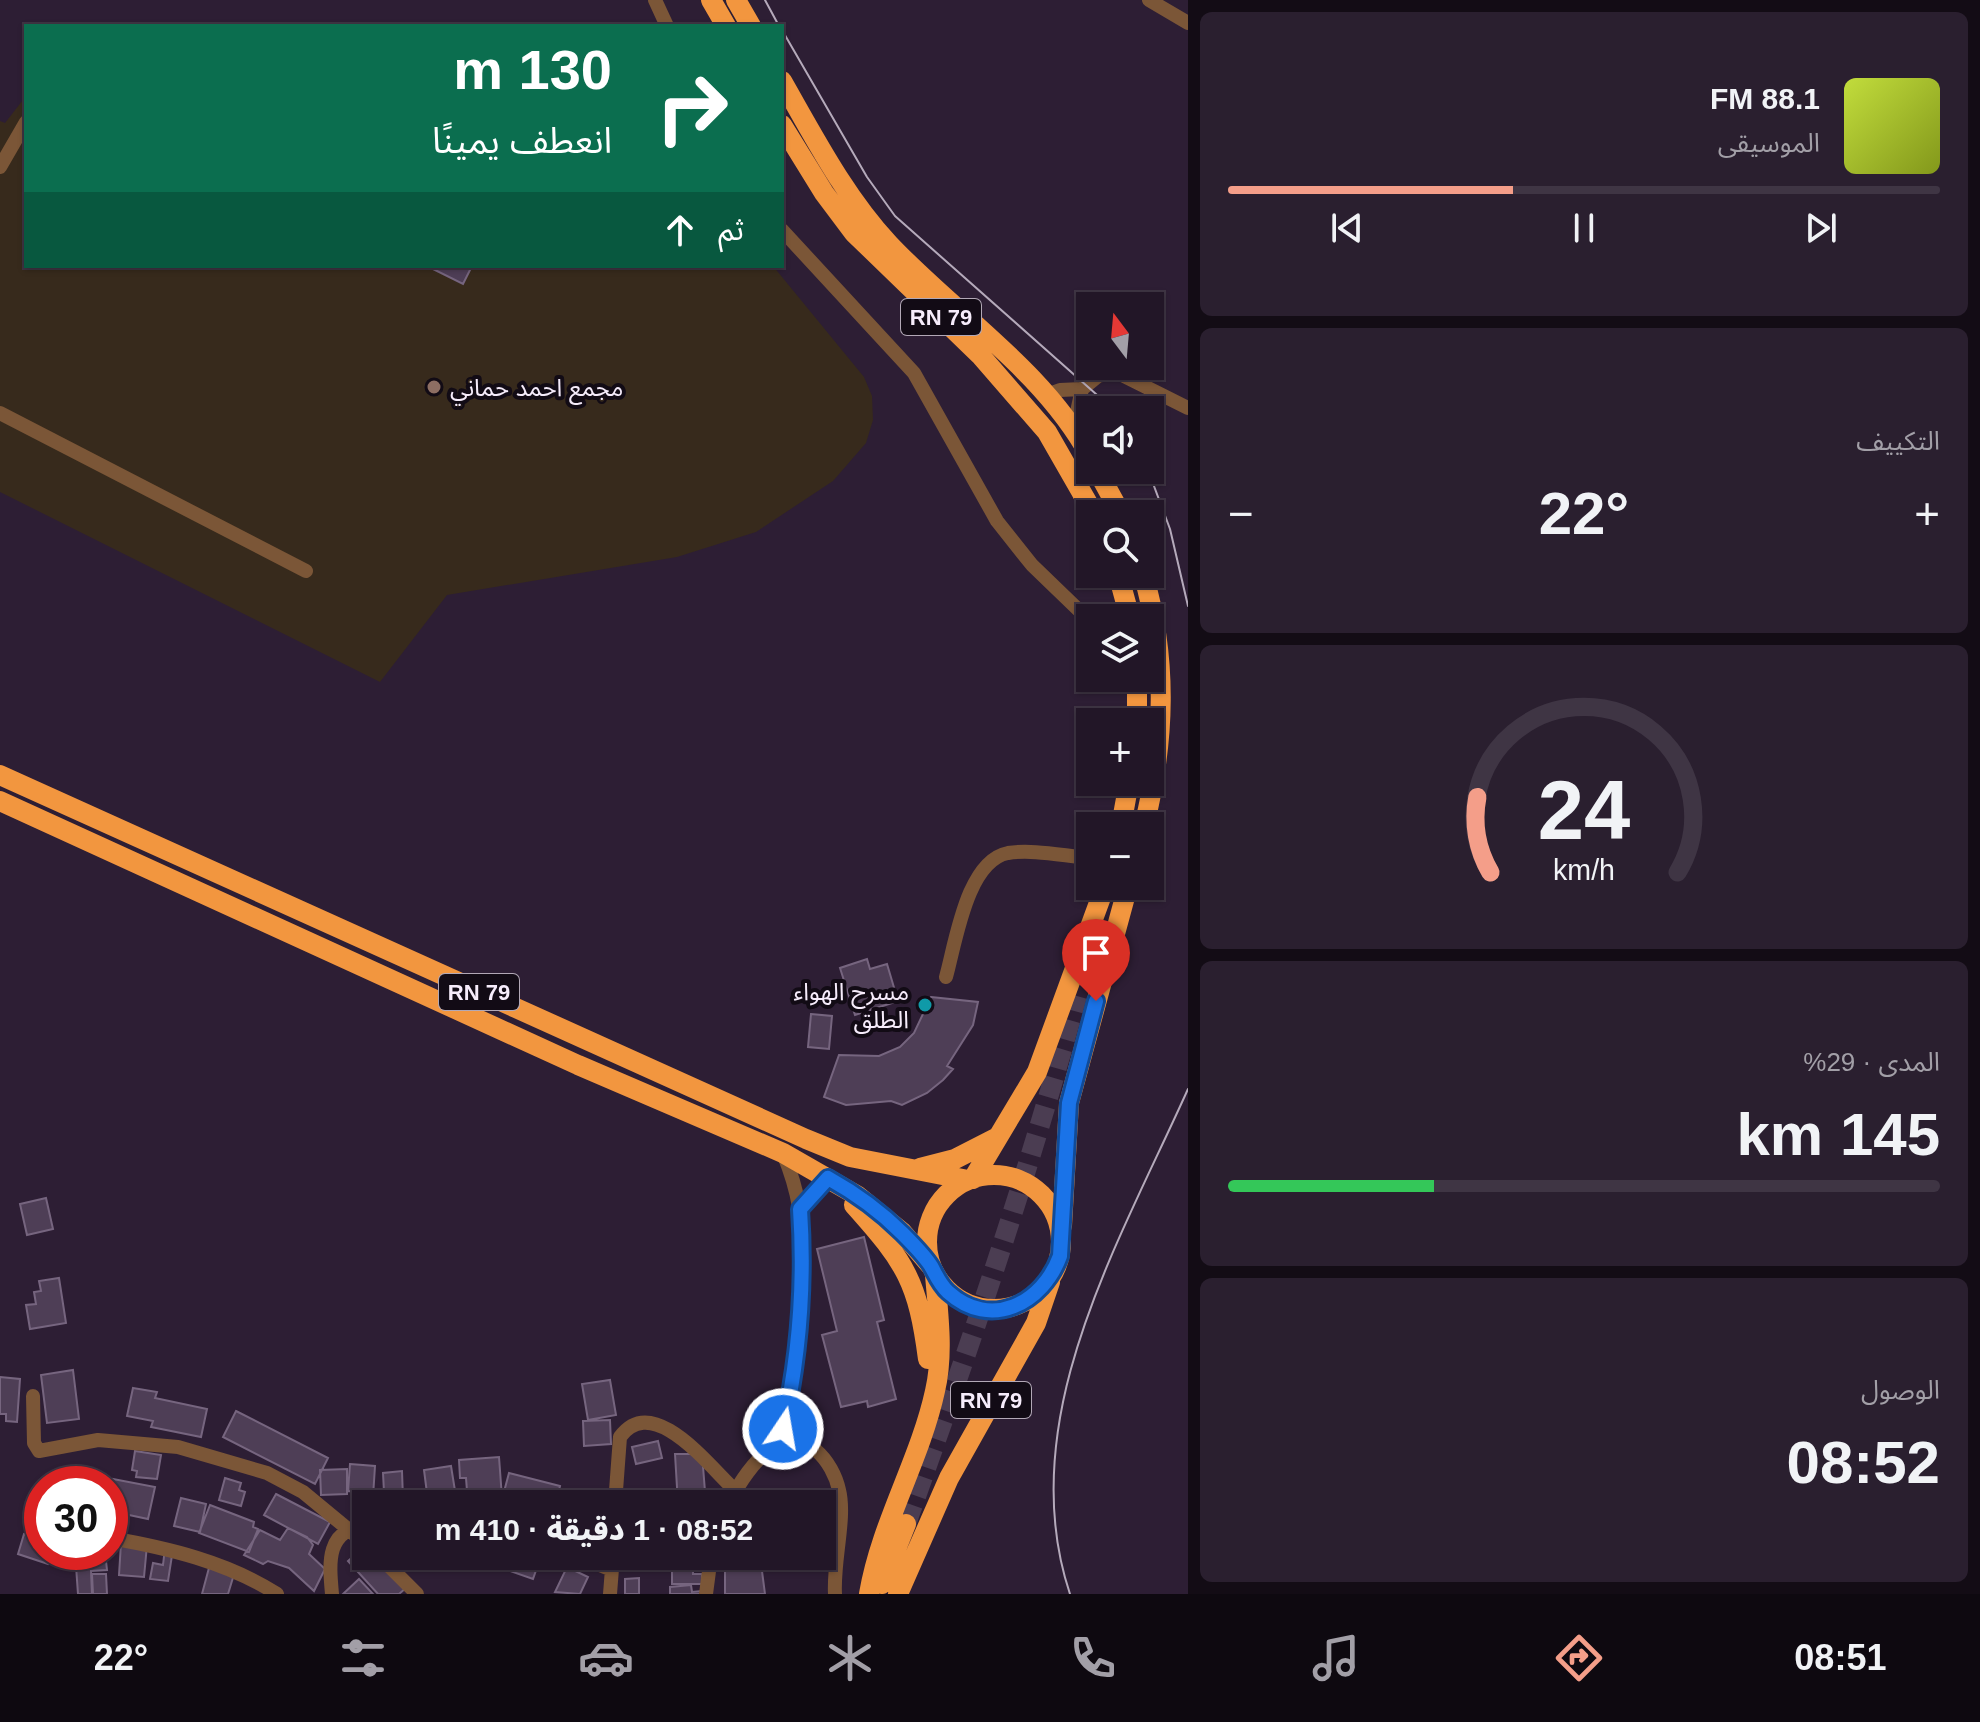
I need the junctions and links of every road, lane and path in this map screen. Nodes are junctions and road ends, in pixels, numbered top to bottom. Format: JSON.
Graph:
{"nodes":[{"id":1,"x":655,"y":0,"type":"edge"},
{"id":2,"x":711,"y":0,"type":"edge"},
{"id":3,"x":736,"y":0,"type":"edge"},
{"id":4,"x":1149,"y":0,"type":"edge"},
{"id":5,"x":1188,"y":23,"type":"edge"},
{"id":6,"x":666,"y":24,"type":"edge"},
{"id":7,"x":725,"y":24,"type":"edge"},
{"id":8,"x":750,"y":24,"type":"edge"},
{"id":9,"x":784,"y":84,"type":"edge"},
{"id":10,"x":24,"y":125,"type":"edge"},
{"id":11,"x":784,"y":128,"type":"edge"},
{"id":12,"x":0,"y":167,"type":"edge"},
{"id":13,"x":784,"y":232,"type":"edge"},
{"id":14,"x":1082,"y":389,"type":"junction"},
{"id":15,"x":1046,"y":395,"type":"junction"},
{"id":16,"x":1188,"y":408,"type":"edge"},
{"id":17,"x":0,"y":413,"type":"edge"},
{"id":18,"x":1073,"y":430,"type":"junction"},
{"id":19,"x":1076,"y":435,"type":"edge"},
{"id":20,"x":1086,"y":500,"type":"edge"},
{"id":21,"x":306,"y":571,"type":"dead end"},
{"id":22,"x":1147,"y":588,"type":"edge"},
{"id":23,"x":1076,"y":607,"type":"edge"},
{"id":24,"x":0,"y":775,"type":"edge"},
{"id":25,"x":0,"y":801,"type":"edge"},
{"id":26,"x":1147,"y":812,"type":"edge"},
{"id":27,"x":1076,"y":857,"type":"edge"},
{"id":28,"x":1099,"y":900,"type":"edge"},
{"id":29,"x":1101,"y":900,"type":"edge"},
{"id":30,"x":1124,"y":900,"type":"edge"},
{"id":31,"x":946,"y":977,"type":"dead end"},
{"id":32,"x":1077,"y":996,"type":"tunnel mouth"},
{"id":33,"x":998,"y":1137,"type":"junction"},
{"id":34,"x":783,"y":1153,"type":"junction"},
{"id":35,"x":917,"y":1169,"type":"junction"},
{"id":36,"x":830,"y":1180,"type":"junction"},
{"id":37,"x":970,"y":1180,"type":"junction"},
{"id":38,"x":800,"y":1209,"type":"junction"},
{"id":39,"x":1061,"y":1234,"type":"junction"},
{"id":40,"x":932,"y":1270,"type":"junction"},
{"id":41,"x":1053,"y":1276,"type":"junction"},
{"id":42,"x":33,"y":1396,"type":"dead end"},
{"id":43,"x":925,"y":1425,"type":"junction"},
{"id":44,"x":775,"y":1446,"type":"junction"},
{"id":45,"x":616,"y":1490,"type":"edge"},
{"id":46,"x":726,"y":1490,"type":"edge"},
{"id":47,"x":738,"y":1490,"type":"edge"},
{"id":48,"x":906,"y":1524,"type":"tunnel mouth"},
{"id":49,"x":352,"y":1526,"type":"edge"},
{"id":50,"x":348,"y":1527,"type":"junction"},
{"id":51,"x":352,"y":1531,"type":"edge"},
{"id":52,"x":128,"y":1541,"type":"edge"},
{"id":53,"x":393,"y":1570,"type":"edge"},
{"id":54,"x":612,"y":1570,"type":"edge"},
{"id":55,"x":709,"y":1570,"type":"edge"},
{"id":56,"x":277,"y":1594,"type":"edge"},
{"id":57,"x":332,"y":1594,"type":"edge"},
{"id":58,"x":417,"y":1594,"type":"edge"},
{"id":59,"x":610,"y":1594,"type":"edge"},
{"id":60,"x":706,"y":1594,"type":"edge"},
{"id":61,"x":835,"y":1594,"type":"edge"},
{"id":62,"x":869,"y":1594,"type":"edge"},
{"id":63,"x":878,"y":1594,"type":"edge"},
{"id":64,"x":898,"y":1594,"type":"edge"}],
"edges":[{"from":1,"to":6,"type":"street"},
{"from":2,"to":7,"type":"highway"},
{"from":3,"to":8,"type":"highway"},
{"from":4,"to":5,"type":"street"},
{"from":9,"to":15,"type":"highway"},
{"from":10,"to":12,"type":"street"},
{"from":11,"to":20,"type":"highway","number":"RN 79"},
{"from":13,"to":23,"type":"street"},
{"from":14,"to":15,"type":"street"},
{"from":14,"to":16,"type":"street"},
{"from":14,"to":18,"type":"street"},
{"from":15,"to":18,"type":"highway"},
{"from":17,"to":21,"type":"street"},
{"from":18,"to":19,"type":"highway"},
{"from":22,"to":26,"type":"highway"},
{"from":24,"to":35,"type":"highway","number":"RN 79"},
{"from":25,"to":34,"type":"highway","number":"RN 79"},
{"from":27,"to":31,"type":"street"},
{"from":28,"to":33,"type":"highway"},
{"from":29,"to":32,"type":"highway"},
{"from":30,"to":39,"type":"highway"},
{"from":33,"to":35,"type":"highway"},
{"from":33,"to":37,"type":"highway"},
{"from":34,"to":36,"type":"highway","number":"RN 79"},
{"from":34,"to":38,"type":"street"},
{"from":35,"to":37,"type":"highway","number":"RN 79"},
{"from":36,"to":38,"type":"street"},
{"from":36,"to":40,"type":"highway","number":"RN 79"},
{"from":36,"to":43,"type":"highway","number":"RN 79"},
{"from":37,"to":39,"type":"highway"},
{"from":37,"to":40,"type":"highway"},
{"from":38,"to":44,"type":"street"},
{"from":39,"to":41,"type":"highway"},
{"from":40,"to":41,"type":"highway"},
{"from":40,"to":43,"type":"highway","number":"RN 79"},
{"from":41,"to":64,"type":"highway","number":"RN 79"},
{"from":42,"to":50,"type":"street"},
{"from":43,"to":62,"type":"highway","number":"RN 79"},
{"from":44,"to":47,"type":"street"},
{"from":44,"to":61,"type":"street"},
{"from":45,"to":46,"type":"street"},
{"from":48,"to":63,"type":"highway"},
{"from":49,"to":50,"type":"street"},
{"from":50,"to":51,"type":"street"},
{"from":50,"to":57,"type":"street"},
{"from":52,"to":56,"type":"street"},
{"from":53,"to":58,"type":"street"},
{"from":54,"to":59,"type":"street"},
{"from":55,"to":60,"type":"street"}]}
